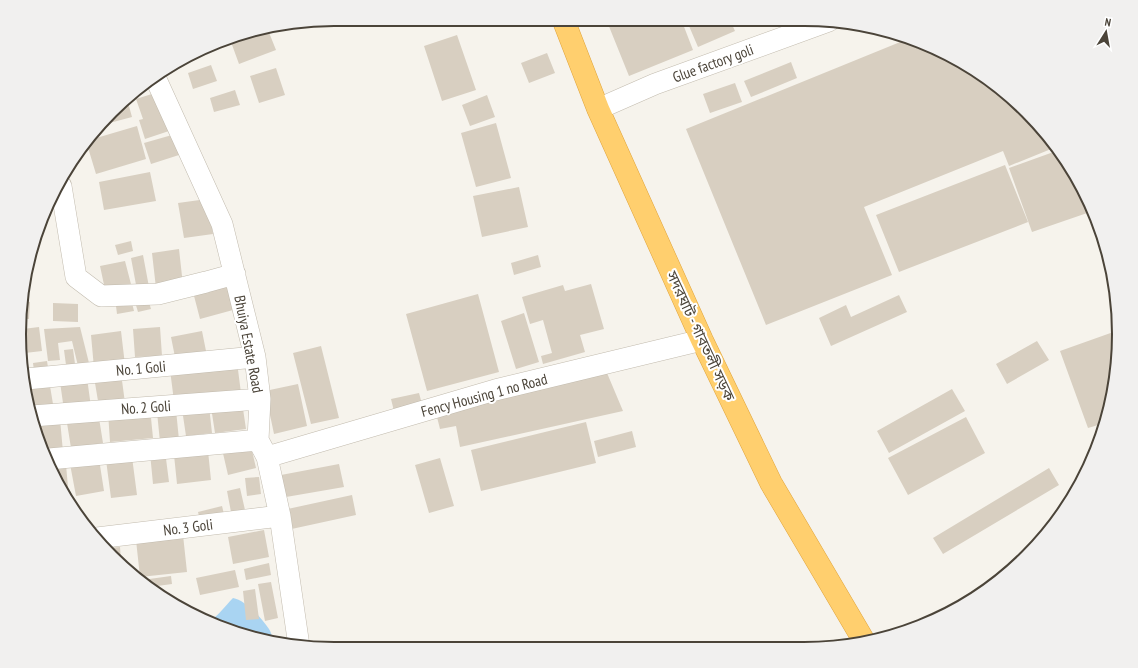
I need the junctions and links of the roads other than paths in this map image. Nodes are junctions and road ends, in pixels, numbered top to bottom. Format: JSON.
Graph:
{"nodes":[{"id":1,"x":566,"y":26,"type":"edge"},
{"id":2,"x":814,"y":26,"type":"edge"},
{"id":3,"x":157,"y":82,"type":"edge"},
{"id":4,"x":598,"y":109,"type":"junction"},
{"id":5,"x":62,"y":191,"type":"edge"},
{"id":6,"x":234,"y":274,"type":"junction"},
{"id":7,"x":702,"y":340,"type":"junction"},
{"id":8,"x":255,"y":357,"type":"junction"},
{"id":9,"x":30,"y":378,"type":"edge"},
{"id":10,"x":260,"y":399,"type":"junction"},
{"id":11,"x":37,"y":416,"type":"edge"},
{"id":12,"x":263,"y":449,"type":"junction"},
{"id":13,"x":52,"y":459,"type":"edge"},
{"id":14,"x":280,"y":516,"type":"junction"},
{"id":15,"x":102,"y":537,"type":"edge"},
{"id":16,"x":862,"y":636,"type":"edge"},
{"id":17,"x":298,"y":639,"type":"edge"}],
"edges":[{"from":1,"to":4,"type":"highway","name":"সদরঘাট - গাবতলী সড়ক"},
{"from":2,"to":4,"type":"street","name":"Glue factory goli"},
{"from":3,"to":6,"type":"street","name":"Bhuiya Estate Road"},
{"from":4,"to":7,"type":"highway","name":"সদরঘাট - গাবতলী সড়ক"},
{"from":5,"to":6,"type":"street"},
{"from":6,"to":8,"type":"street","name":"Bhuiya Estate Road"},
{"from":7,"to":12,"type":"street","name":"Fency Housing 1 no Road"},
{"from":7,"to":16,"type":"highway","name":"সদরঘাট - গাবতলী সড়ক"},
{"from":8,"to":9,"type":"street","name":"No. 1 Goli"},
{"from":8,"to":10,"type":"street","name":"Bhuiya Estate Road"},
{"from":10,"to":11,"type":"street","name":"No. 2 Goli"},
{"from":10,"to":12,"type":"street","name":"Bhuiya Estate Road"},
{"from":12,"to":13,"type":"street","name":"Fency Housing 1 no Road"},
{"from":12,"to":14,"type":"street","name":"Bhuiya Estate Road"},
{"from":14,"to":15,"type":"street","name":"No. 3 Goli"},
{"from":14,"to":17,"type":"street","name":"Bhuiya Estate Road"}]}
